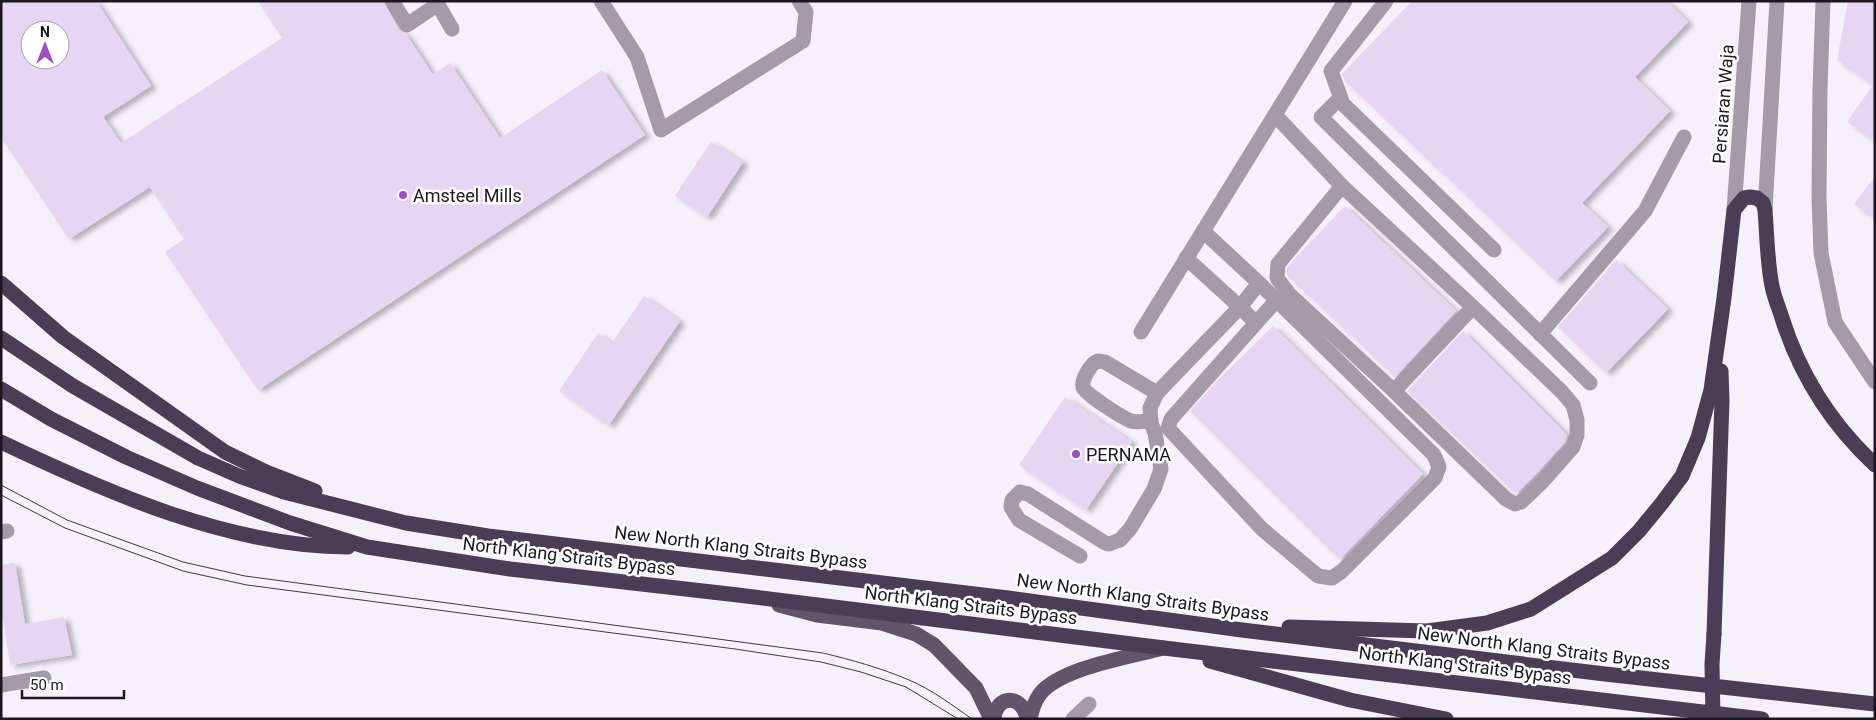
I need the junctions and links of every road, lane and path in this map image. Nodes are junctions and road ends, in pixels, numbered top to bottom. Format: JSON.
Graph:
{"nodes":[{"id":1,"x":392,"y":1,"type":"edge"},
{"id":2,"x":600,"y":1,"type":"edge"},
{"id":3,"x":799,"y":1,"type":"edge"},
{"id":4,"x":1346,"y":1,"type":"edge"},
{"id":5,"x":1386,"y":1,"type":"edge"},
{"id":6,"x":1749,"y":1,"type":"edge"},
{"id":7,"x":1777,"y":1,"type":"edge"},
{"id":8,"x":1824,"y":1,"type":"edge"},
{"id":9,"x":437,"y":3,"type":"edge"},
{"id":10,"x":452,"y":29,"type":"dead end"},
{"id":11,"x":1340,"y":98,"type":"junction"},
{"id":12,"x":1276,"y":115,"type":"junction"},
{"id":13,"x":1684,"y":137,"type":"dead end"},
{"id":14,"x":1342,"y":186,"type":"junction"},
{"id":15,"x":1734,"y":210,"type":"junction"},
{"id":16,"x":1765,"y":210,"type":"junction"},
{"id":17,"x":1203,"y":231,"type":"junction"},
{"id":18,"x":1494,"y":250,"type":"dead end"},
{"id":19,"x":1186,"y":258,"type":"junction"},
{"id":20,"x":1,"y":283,"type":"edge"},
{"id":21,"x":1259,"y":283,"type":"junction"},
{"id":22,"x":1276,"y":301,"type":"junction"},
{"id":23,"x":1240,"y":307,"type":"junction"},
{"id":24,"x":1473,"y":307,"type":"junction"},
{"id":25,"x":1256,"y":323,"type":"junction"},
{"id":26,"x":1140,"y":332,"type":"dead end"},
{"id":27,"x":1720,"y":332,"type":"junction"},
{"id":28,"x":1540,"y":334,"type":"junction"},
{"id":29,"x":1,"y":338,"type":"edge"},
{"id":30,"x":1875,"y":382,"type":"edge"},
{"id":31,"x":1590,"y":383,"type":"dead end"},
{"id":32,"x":1,"y":389,"type":"edge"},
{"id":33,"x":1394,"y":391,"type":"junction"},
{"id":34,"x":1157,"y":393,"type":"junction"},
{"id":35,"x":1151,"y":420,"type":"junction"},
{"id":36,"x":1,"y":442,"type":"edge"},
{"id":37,"x":1875,"y":465,"type":"edge"},
{"id":38,"x":406,"y":523,"type":"junction"},
{"id":39,"x":367,"y":547,"type":"junction"},
{"id":40,"x":1080,"y":556,"type":"dead end"},
{"id":41,"x":738,"y":595,"type":"junction"},
{"id":42,"x":1242,"y":630,"type":"junction"},
{"id":43,"x":1164,"y":648,"type":"junction"},
{"id":44,"x":44,"y":678,"type":"dead end"},
{"id":45,"x":1,"y":685,"type":"edge"},
{"id":46,"x":1875,"y":696,"type":"edge"},
{"id":47,"x":1854,"y":702,"type":"junction"},
{"id":48,"x":1089,"y":704,"type":"dead end"},
{"id":49,"x":1875,"y":704,"type":"edge"},
{"id":50,"x":992,"y":719,"type":"edge"},
{"id":51,"x":1028,"y":719,"type":"edge"},
{"id":52,"x":1073,"y":719,"type":"edge"},
{"id":53,"x":1446,"y":719,"type":"edge"},
{"id":54,"x":1713,"y":719,"type":"edge"},
{"id":55,"x":1762,"y":719,"type":"edge"}],
"edges":[{"from":1,"to":9,"type":"street"},
{"from":2,"to":3,"type":"street"},
{"from":4,"to":12,"type":"street"},
{"from":5,"to":11,"type":"street"},
{"from":6,"to":15,"type":"street","name":"Persiaran Waja"},
{"from":7,"to":16,"type":"street"},
{"from":8,"to":30,"type":"street"},
{"from":9,"to":10,"type":"street"},
{"from":11,"to":18,"type":"street"},
{"from":11,"to":28,"type":"street"},
{"from":12,"to":14,"type":"street"},
{"from":12,"to":17,"type":"street"},
{"from":13,"to":28,"type":"street"},
{"from":14,"to":24,"type":"street"},
{"from":14,"to":33,"type":"street"},
{"from":15,"to":16,"type":"highway"},
{"from":15,"to":27,"type":"highway"},
{"from":16,"to":37,"type":"highway"},
{"from":17,"to":19,"type":"street"},
{"from":17,"to":21,"type":"street"},
{"from":19,"to":23,"type":"street"},
{"from":19,"to":26,"type":"street"},
{"from":20,"to":38,"type":"highway","name":"New North Klang Straits Bypass"},
{"from":21,"to":22,"type":"street"},
{"from":21,"to":23,"type":"street"},
{"from":22,"to":25,"type":"street"},
{"from":22,"to":25,"type":"street"},
{"from":23,"to":25,"type":"street"},
{"from":23,"to":34,"type":"street"},
{"from":24,"to":33,"type":"street"},
{"from":24,"to":33,"type":"street"},
{"from":27,"to":42,"type":"highway"},
{"from":27,"to":54,"type":"highway","bridge":true},
{"from":28,"to":31,"type":"street"},
{"from":29,"to":38,"type":"highway","name":"New North Klang Straits Bypass"},
{"from":32,"to":39,"type":"highway","name":"North Klang Straits Bypass"},
{"from":34,"to":35,"type":"street"},
{"from":34,"to":35,"type":"street"},
{"from":35,"to":40,"type":"street"},
{"from":36,"to":39,"type":"highway"},
{"from":38,"to":42,"type":"highway","name":"New North Klang Straits Bypass"},
{"from":39,"to":41,"type":"highway","name":"North Klang Straits Bypass"},
{"from":41,"to":43,"type":"highway","name":"North Klang Straits Bypass"},
{"from":41,"to":50,"type":"main road"},
{"from":42,"to":47,"type":"highway","name":"New North Klang Straits Bypass"},
{"from":43,"to":51,"type":"main road"},
{"from":43,"to":53,"type":"highway","name":"North Klang Straits Bypass"},
{"from":43,"to":55,"type":"highway","name":"North Klang Straits Bypass"},
{"from":44,"to":45,"type":"street"},
{"from":46,"to":47,"type":"highway"},
{"from":47,"to":49,"type":"highway","name":"New North Klang Straits Bypass"},
{"from":48,"to":52,"type":"street"},
{"from":50,"to":51,"type":"main road"}]}
